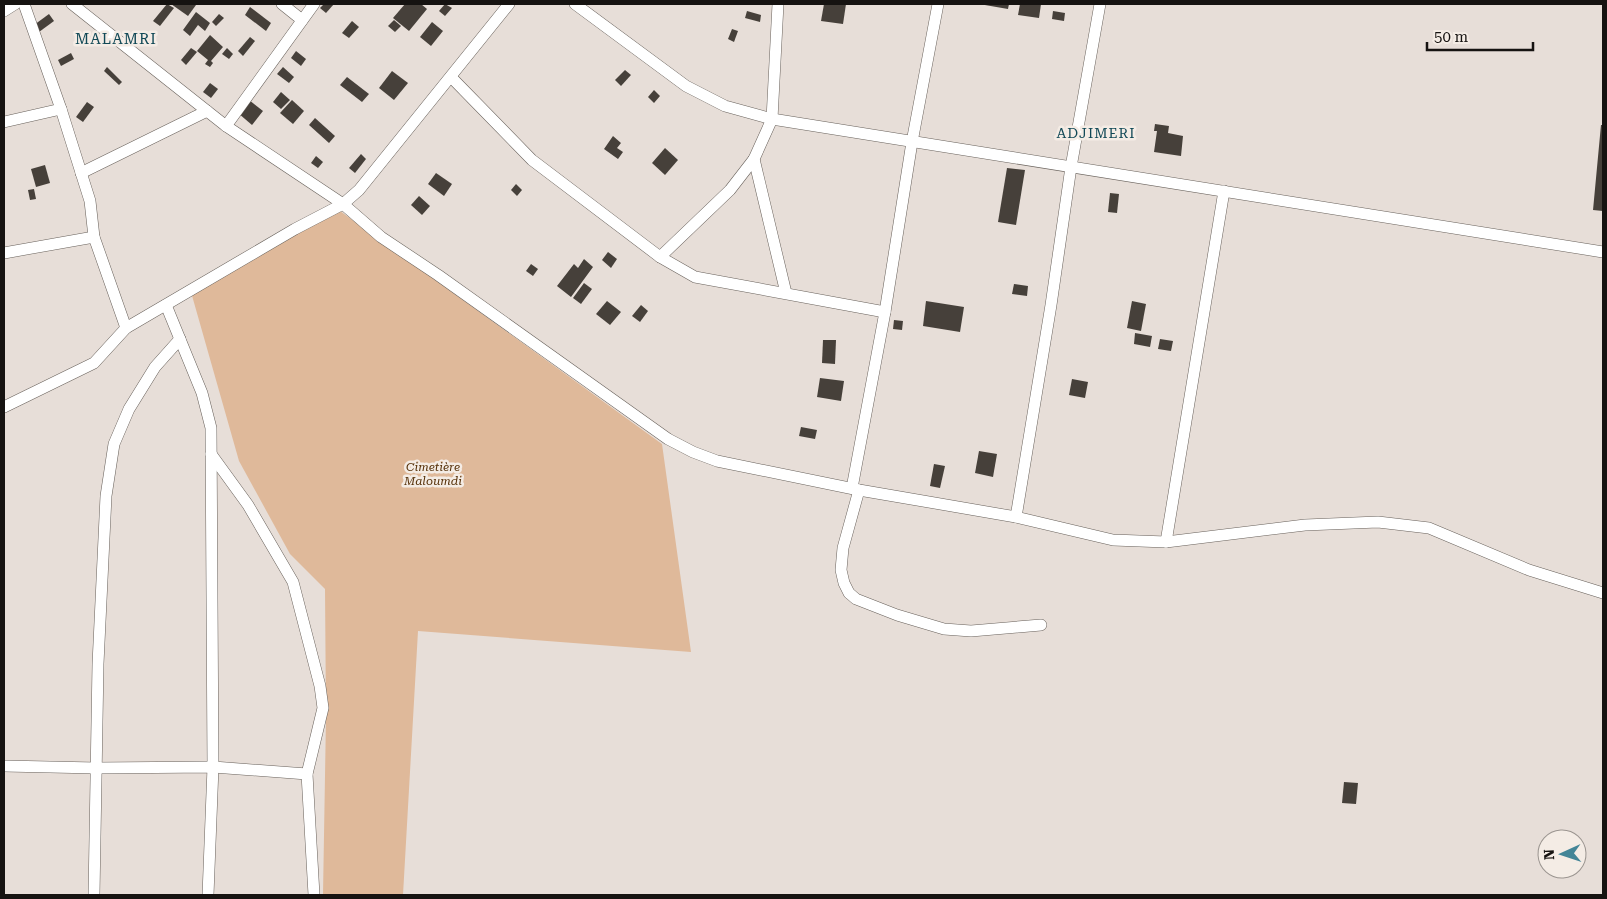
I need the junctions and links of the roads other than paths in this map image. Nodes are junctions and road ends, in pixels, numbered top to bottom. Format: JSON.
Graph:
{"nodes":[{"id":1,"x":15,"y":4,"type":"edge"},
{"id":2,"x":24,"y":4,"type":"edge"},
{"id":3,"x":72,"y":4,"type":"edge"},
{"id":4,"x":282,"y":4,"type":"edge"},
{"id":5,"x":314,"y":4,"type":"edge"},
{"id":6,"x":509,"y":4,"type":"edge"},
{"id":7,"x":575,"y":4,"type":"edge"},
{"id":8,"x":778,"y":4,"type":"edge"},
{"id":9,"x":938,"y":4,"type":"edge"},
{"id":10,"x":1100,"y":4,"type":"edge"},
{"id":11,"x":4,"y":10,"type":"edge"},
{"id":12,"x":302,"y":20,"type":"junction"},
{"id":13,"x":451,"y":77,"type":"junction"},
{"id":14,"x":61,"y":109,"type":"junction"},
{"id":15,"x":207,"y":111,"type":"junction"},
{"id":16,"x":772,"y":119,"type":"junction"},
{"id":17,"x":4,"y":122,"type":"edge"},
{"id":18,"x":226,"y":126,"type":"junction"},
{"id":19,"x":912,"y":142,"type":"junction"},
{"id":20,"x":754,"y":159,"type":"junction"},
{"id":21,"x":1071,"y":167,"type":"junction"},
{"id":22,"x":81,"y":173,"type":"junction"},
{"id":23,"x":1224,"y":191,"type":"junction"},
{"id":24,"x":343,"y":204,"type":"junction"},
{"id":25,"x":94,"y":237,"type":"junction"},
{"id":26,"x":1603,"y":252,"type":"edge"},
{"id":27,"x":4,"y":253,"type":"edge"},
{"id":28,"x":660,"y":257,"type":"junction"},
{"id":29,"x":786,"y":293,"type":"junction"},
{"id":30,"x":166,"y":305,"type":"junction"},
{"id":31,"x":885,"y":312,"type":"junction"},
{"id":32,"x":126,"y":328,"type":"junction"},
{"id":33,"x":180,"y":339,"type":"junction"},
{"id":34,"x":4,"y":407,"type":"edge"},
{"id":35,"x":211,"y":454,"type":"junction"},
{"id":36,"x":856,"y":489,"type":"junction"},
{"id":37,"x":1016,"y":517,"type":"junction"},
{"id":38,"x":1166,"y":542,"type":"junction"},
{"id":39,"x":1603,"y":592,"type":"edge"},
{"id":40,"x":1041,"y":625,"type":"dead end"},
{"id":41,"x":4,"y":766,"type":"edge"},
{"id":42,"x":213,"y":766,"type":"junction"},
{"id":43,"x":96,"y":768,"type":"junction"},
{"id":44,"x":307,"y":774,"type":"junction"},
{"id":45,"x":94,"y":895,"type":"edge"},
{"id":46,"x":208,"y":895,"type":"edge"},
{"id":47,"x":314,"y":895,"type":"edge"}],
"edges":[{"from":1,"to":11,"type":"street"},
{"from":2,"to":14,"type":"street"},
{"from":3,"to":15,"type":"street"},
{"from":4,"to":12,"type":"street"},
{"from":5,"to":12,"type":"street"},
{"from":6,"to":13,"type":"street"},
{"from":7,"to":16,"type":"street"},
{"from":8,"to":16,"type":"street"},
{"from":9,"to":19,"type":"street"},
{"from":10,"to":21,"type":"street"},
{"from":12,"to":18,"type":"street"},
{"from":13,"to":24,"type":"street"},
{"from":13,"to":28,"type":"street"},
{"from":14,"to":17,"type":"street"},
{"from":14,"to":22,"type":"street"},
{"from":15,"to":18,"type":"street"},
{"from":15,"to":22,"type":"street"},
{"from":16,"to":19,"type":"street"},
{"from":16,"to":20,"type":"street"},
{"from":18,"to":24,"type":"street"},
{"from":19,"to":21,"type":"street"},
{"from":19,"to":31,"type":"street"},
{"from":20,"to":28,"type":"street"},
{"from":20,"to":29,"type":"street"},
{"from":21,"to":23,"type":"street"},
{"from":21,"to":37,"type":"street"},
{"from":22,"to":25,"type":"street"},
{"from":23,"to":26,"type":"street"},
{"from":23,"to":38,"type":"street"},
{"from":24,"to":30,"type":"street"},
{"from":24,"to":36,"type":"street"},
{"from":25,"to":27,"type":"street"},
{"from":25,"to":32,"type":"street"},
{"from":28,"to":29,"type":"street"},
{"from":29,"to":31,"type":"street"},
{"from":30,"to":32,"type":"street"},
{"from":30,"to":33,"type":"street"},
{"from":31,"to":36,"type":"street"},
{"from":32,"to":34,"type":"street"},
{"from":33,"to":35,"type":"street"},
{"from":33,"to":43,"type":"street"},
{"from":35,"to":42,"type":"street"},
{"from":35,"to":44,"type":"street"},
{"from":36,"to":37,"type":"street"},
{"from":36,"to":40,"type":"street"},
{"from":37,"to":38,"type":"street"},
{"from":38,"to":39,"type":"street"},
{"from":41,"to":43,"type":"street"},
{"from":42,"to":43,"type":"street"},
{"from":42,"to":44,"type":"street"},
{"from":42,"to":46,"type":"street"},
{"from":43,"to":45,"type":"street"},
{"from":44,"to":47,"type":"street"}]}
